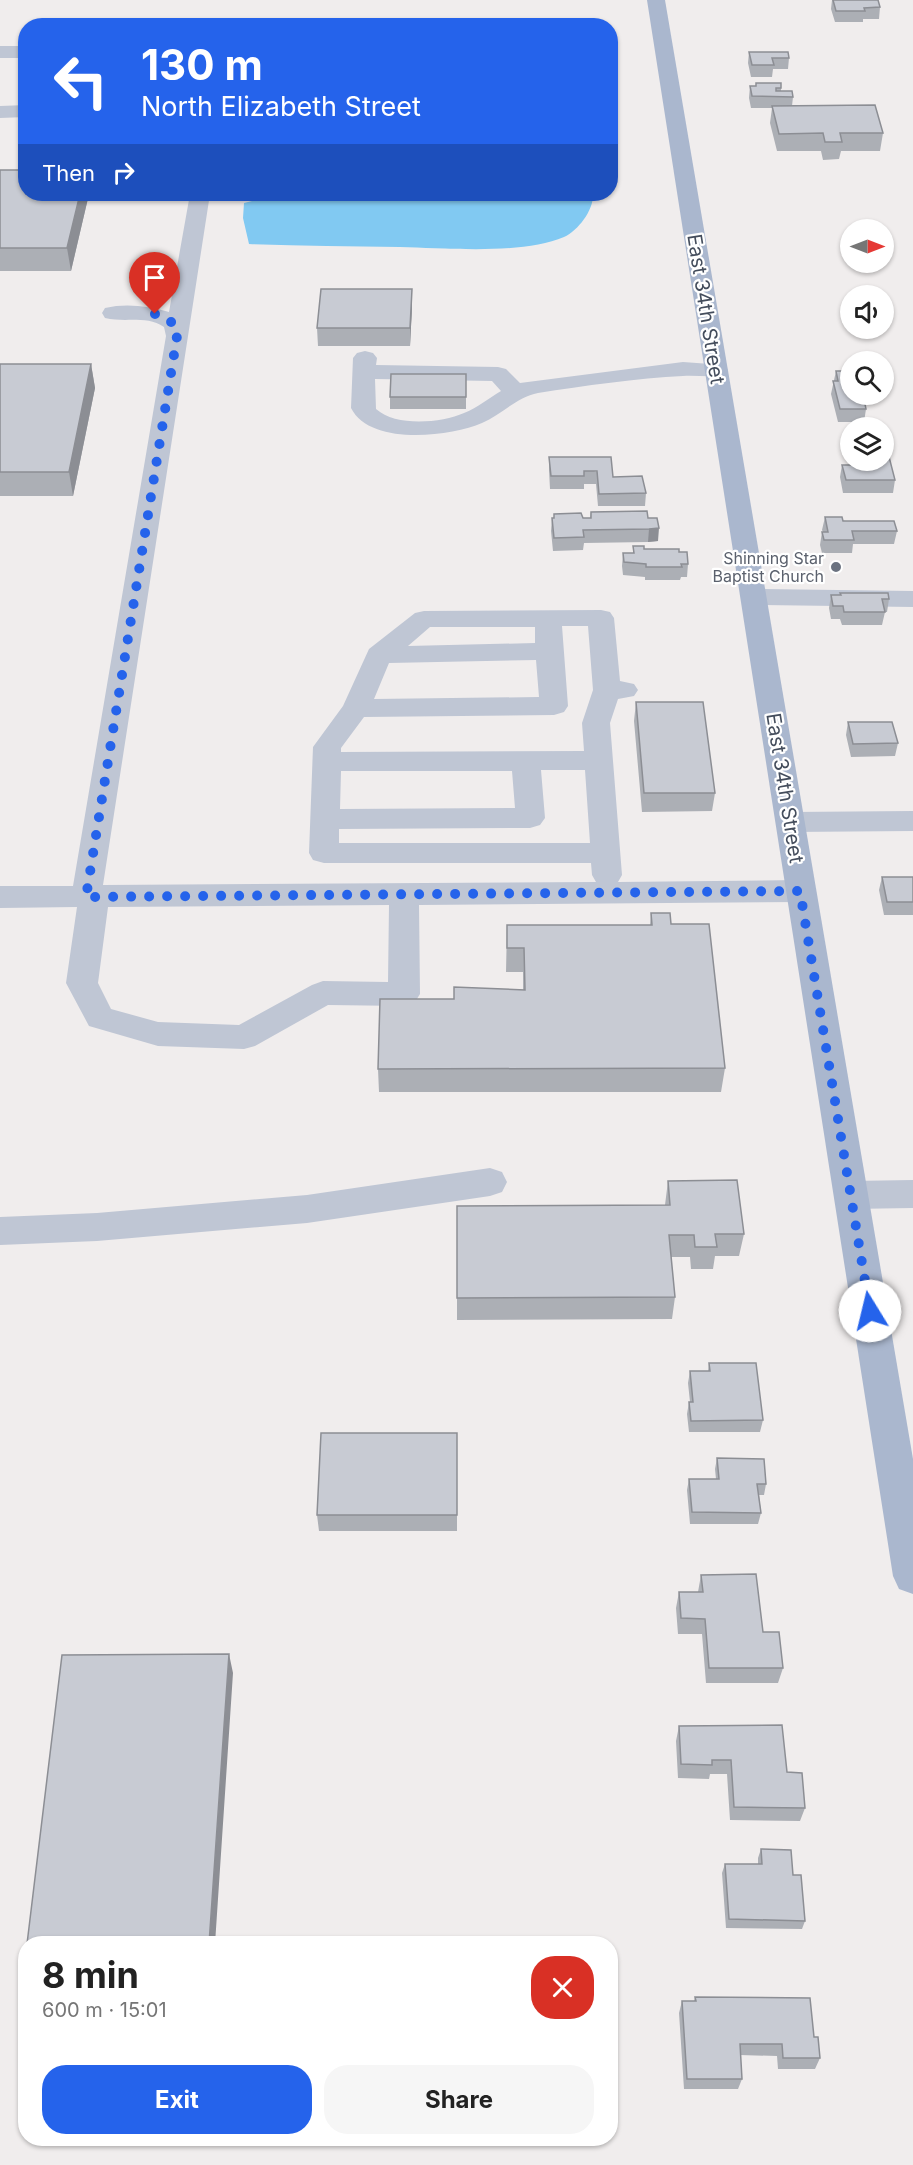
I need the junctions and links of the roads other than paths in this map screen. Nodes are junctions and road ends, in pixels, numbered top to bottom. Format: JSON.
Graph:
{"nodes":[{"id":1,"x":656,"y":0,"type":"edge"},
{"id":2,"x":0,"y":52,"type":"edge"},
{"id":3,"x":18,"y":52,"type":"edge"},
{"id":4,"x":18,"y":111,"type":"edge"},
{"id":5,"x":0,"y":112,"type":"edge"},
{"id":6,"x":199,"y":201,"type":"edge"},
{"id":7,"x":113,"y":313,"type":"dead end"},
{"id":8,"x":177,"y":328,"type":"junction"},
{"id":9,"x":717,"y":370,"type":"junction"},
{"id":10,"x":515,"y":392,"type":"junction"},
{"id":11,"x":754,"y":597,"type":"junction"},
{"id":12,"x":913,"y":599,"type":"edge"},
{"id":13,"x":548,"y":618,"type":"junction"},
{"id":14,"x":549,"y":651,"type":"junction"},
{"id":15,"x":379,"y":655,"type":"junction"},
{"id":16,"x":554,"y":706,"type":"junction"},
{"id":17,"x":356,"y":708,"type":"junction"},
{"id":18,"x":596,"y":723,"type":"junction"},
{"id":19,"x":599,"y":760,"type":"junction"},
{"id":20,"x":526,"y":761,"type":"junction"},
{"id":21,"x":327,"y":762,"type":"junction"},
{"id":22,"x":325,"y":819,"type":"junction"},
{"id":23,"x":791,"y":822,"type":"junction"},
{"id":24,"x":913,"y":822,"type":"edge"},
{"id":25,"x":605,"y":853,"type":"junction"},
{"id":26,"x":800,"y":891,"type":"junction"},
{"id":27,"x":608,"y":892,"type":"junction"},
{"id":28,"x":405,"y":894,"type":"junction"},
{"id":29,"x":0,"y":897,"type":"edge"},
{"id":30,"x":91,"y":897,"type":"junction"},
{"id":31,"x":490,"y":1182,"type":"dead end"},
{"id":32,"x":913,"y":1194,"type":"edge"},
{"id":33,"x":851,"y":1195,"type":"junction"},
{"id":34,"x":0,"y":1231,"type":"edge"},
{"id":35,"x":913,"y":1576,"type":"edge"}],
"edges":[{"from":1,"to":9,"type":"main road","name":"East 34th Street"},
{"from":2,"to":3,"type":"street"},
{"from":4,"to":5,"type":"street"},
{"from":6,"to":8,"type":"street"},
{"from":7,"to":8,"type":"street"},
{"from":8,"to":30,"type":"street"},
{"from":9,"to":10,"type":"street"},
{"from":9,"to":11,"type":"main road","name":"East 34th Street"},
{"from":10,"to":10,"type":"street"},
{"from":11,"to":12,"type":"street"},
{"from":11,"to":23,"type":"main road","name":"East 34th Street"},
{"from":13,"to":14,"type":"street"},
{"from":13,"to":15,"type":"street"},
{"from":13,"to":18,"type":"street"},
{"from":14,"to":15,"type":"street"},
{"from":14,"to":16,"type":"street"},
{"from":15,"to":17,"type":"street"},
{"from":16,"to":17,"type":"street"},
{"from":16,"to":18,"type":"street"},
{"from":17,"to":21,"type":"street"},
{"from":18,"to":19,"type":"street"},
{"from":19,"to":20,"type":"street"},
{"from":19,"to":25,"type":"street"},
{"from":20,"to":21,"type":"street"},
{"from":20,"to":22,"type":"street"},
{"from":21,"to":22,"type":"street"},
{"from":22,"to":25,"type":"street"},
{"from":23,"to":24,"type":"street"},
{"from":23,"to":26,"type":"main road","name":"East 34th Street"},
{"from":25,"to":27,"type":"street"},
{"from":26,"to":27,"type":"street"},
{"from":26,"to":33,"type":"main road","name":"East 34th Street"},
{"from":27,"to":28,"type":"street"},
{"from":28,"to":30,"type":"street"},
{"from":28,"to":30,"type":"street"},
{"from":29,"to":30,"type":"street"},
{"from":31,"to":34,"type":"street"},
{"from":32,"to":33,"type":"street"},
{"from":33,"to":35,"type":"main road","name":"East 34th Street"}]}
